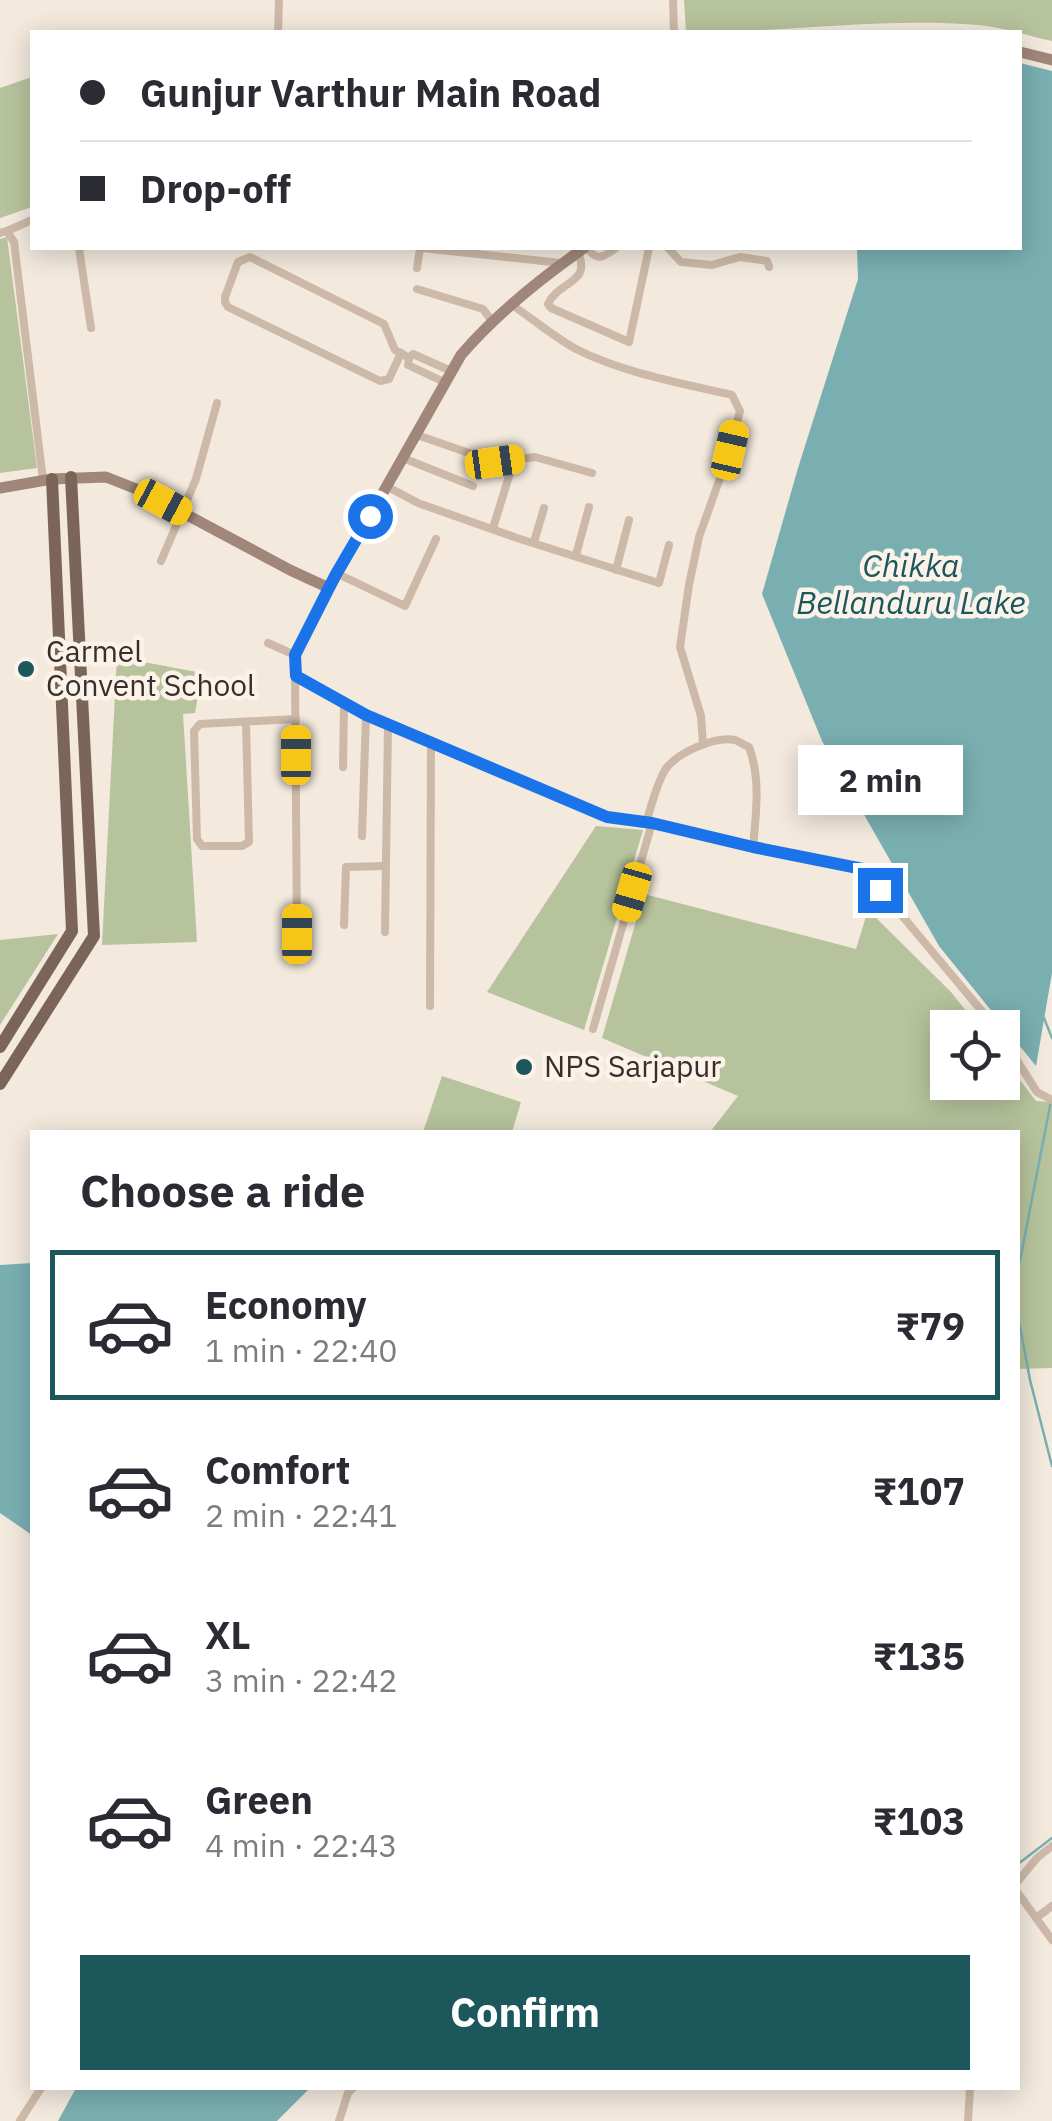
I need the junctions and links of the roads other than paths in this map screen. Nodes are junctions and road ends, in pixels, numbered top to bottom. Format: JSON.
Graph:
{"nodes":[{"id":1,"x":278,"y":0,"type":"edge"},
{"id":2,"x":673,"y":0,"type":"edge"},
{"id":3,"x":278,"y":30,"type":"edge"},
{"id":4,"x":674,"y":30,"type":"edge"},
{"id":5,"x":1022,"y":52,"type":"edge"},
{"id":6,"x":1052,"y":60,"type":"edge"},
{"id":7,"x":30,"y":221,"type":"edge"},
{"id":8,"x":3,"y":232,"type":"edge"},
{"id":9,"x":79,"y":250,"type":"edge"},
{"id":10,"x":421,"y":250,"type":"edge"},
{"id":11,"x":472,"y":250,"type":"edge"},
{"id":12,"x":582,"y":250,"type":"edge"},
{"id":13,"x":583,"y":250,"type":"edge"},
{"id":14,"x":584,"y":250,"type":"edge"},
{"id":15,"x":613,"y":250,"type":"edge"},
{"id":16,"x":649,"y":250,"type":"edge"},
{"id":17,"x":670,"y":250,"type":"edge"},
{"id":18,"x":562,"y":263,"type":"junction"},
{"id":19,"x":769,"y":267,"type":"dead end"},
{"id":20,"x":417,"y":268,"type":"dead end"},
{"id":21,"x":418,"y":290,"type":"dead end"},
{"id":22,"x":512,"y":305,"type":"junction"},
{"id":23,"x":492,"y":320,"type":"junction"},
{"id":24,"x":90,"y":328,"type":"dead end"},
{"id":25,"x":405,"y":355,"type":"junction"},
{"id":26,"x":448,"y":377,"type":"junction"},
{"id":27,"x":217,"y":402,"type":"dead end"},
{"id":28,"x":417,"y":435,"type":"junction"},
{"id":29,"x":403,"y":458,"type":"junction"},
{"id":30,"x":510,"y":473,"type":"dead end"},
{"id":31,"x":592,"y":473,"type":"dead end"},
{"id":32,"x":71,"y":478,"type":"junction"},
{"id":33,"x":48,"y":480,"type":"junction"},
{"id":34,"x":474,"y":486,"type":"dead end"},
{"id":35,"x":388,"y":487,"type":"junction"},
{"id":36,"x":0,"y":488,"type":"edge"},
{"id":37,"x":589,"y":507,"type":"dead end"},
{"id":38,"x":544,"y":508,"type":"dead end"},
{"id":39,"x":182,"y":512,"type":"junction"},
{"id":40,"x":630,"y":520,"type":"dead end"},
{"id":41,"x":492,"y":528,"type":"junction"},
{"id":42,"x":436,"y":539,"type":"dead end"},
{"id":43,"x":534,"y":542,"type":"junction"},
{"id":44,"x":669,"y":545,"type":"dead end"},
{"id":45,"x":576,"y":555,"type":"junction"},
{"id":46,"x":161,"y":560,"type":"dead end"},
{"id":47,"x":616,"y":570,"type":"junction"},
{"id":48,"x":336,"y":574,"type":"junction"},
{"id":49,"x":329,"y":588,"type":"junction"},
{"id":50,"x":268,"y":642,"type":"dead end"},
{"id":51,"x":295,"y":655,"type":"junction"},
{"id":52,"x":296,"y":676,"type":"junction"},
{"id":53,"x":344,"y":704,"type":"junction"},
{"id":54,"x":366,"y":715,"type":"junction"},
{"id":55,"x":296,"y":719,"type":"junction"},
{"id":56,"x":246,"y":722,"type":"junction"},
{"id":57,"x":388,"y":724,"type":"junction"},
{"id":58,"x":431,"y":742,"type":"junction"},
{"id":59,"x":703,"y":744,"type":"junction"},
{"id":60,"x":343,"y":766,"type":"dead end"},
{"id":61,"x":649,"y":822,"type":"junction"},
{"id":62,"x":362,"y":836,"type":"dead end"},
{"id":63,"x":753,"y":847,"type":"junction"},
{"id":64,"x":386,"y":866,"type":"junction"},
{"id":65,"x":344,"y":925,"type":"dead end"},
{"id":66,"x":385,"y":932,"type":"dead end"},
{"id":67,"x":297,"y":934,"type":"dead end"},
{"id":68,"x":430,"y":1006,"type":"dead end"},
{"id":69,"x":981,"y":1010,"type":"edge"},
{"id":70,"x":594,"y":1030,"type":"dead end"},
{"id":71,"x":0,"y":1047,"type":"edge"},
{"id":72,"x":1020,"y":1065,"type":"edge"},
{"id":73,"x":0,"y":1084,"type":"edge"},
{"id":74,"x":1052,"y":1100,"type":"edge"},
{"id":75,"x":1052,"y":1846,"type":"edge"},
{"id":76,"x":1020,"y":1879,"type":"edge"},
{"id":77,"x":1020,"y":1896,"type":"edge"},
{"id":78,"x":1052,"y":1906,"type":"edge"},
{"id":79,"x":1036,"y":1918,"type":"junction"},
{"id":80,"x":1052,"y":1940,"type":"edge"},
{"id":81,"x":40,"y":2090,"type":"edge"},
{"id":82,"x":351,"y":2090,"type":"edge"},
{"id":83,"x":970,"y":2090,"type":"edge"},
{"id":84,"x":20,"y":2121,"type":"edge"},
{"id":85,"x":339,"y":2121,"type":"edge"},
{"id":86,"x":968,"y":2121,"type":"edge"}],
"edges":[{"from":1,"to":3,"type":"street"},
{"from":2,"to":4,"type":"street"},
{"from":5,"to":6,"type":"main road"},
{"from":7,"to":8,"type":"street"},
{"from":8,"to":33,"type":"street"},
{"from":9,"to":24,"type":"street"},
{"from":10,"to":20,"type":"street"},
{"from":11,"to":18,"type":"street"},
{"from":12,"to":18,"type":"main road"},
{"from":13,"to":16,"type":"street"},
{"from":14,"to":15,"type":"street"},
{"from":17,"to":19,"type":"street"},
{"from":18,"to":22,"type":"main road"},
{"from":21,"to":23,"type":"street"},
{"from":22,"to":23,"type":"main road"},
{"from":22,"to":59,"type":"street"},
{"from":23,"to":26,"type":"main road"},
{"from":25,"to":25,"type":"street"},
{"from":25,"to":26,"type":"street"},
{"from":26,"to":28,"type":"main road"},
{"from":27,"to":39,"type":"street"},
{"from":28,"to":29,"type":"main road"},
{"from":28,"to":31,"type":"street"},
{"from":29,"to":34,"type":"street"},
{"from":29,"to":35,"type":"main road"},
{"from":30,"to":41,"type":"street"},
{"from":32,"to":33,"type":"main road"},
{"from":32,"to":39,"type":"main road"},
{"from":32,"to":73,"type":"main road"},
{"from":33,"to":36,"type":"main road"},
{"from":33,"to":71,"type":"main road"},
{"from":35,"to":41,"type":"street"},
{"from":35,"to":48,"type":"main road"},
{"from":37,"to":45,"type":"street"},
{"from":38,"to":43,"type":"street"},
{"from":39,"to":46,"type":"street"},
{"from":39,"to":49,"type":"main road"},
{"from":40,"to":47,"type":"street"},
{"from":41,"to":43,"type":"street"},
{"from":42,"to":48,"type":"street"},
{"from":43,"to":45,"type":"street"},
{"from":44,"to":47,"type":"street"},
{"from":45,"to":47,"type":"street"},
{"from":48,"to":49,"type":"main road"},
{"from":49,"to":51,"type":"street"},
{"from":50,"to":51,"type":"street"},
{"from":51,"to":52,"type":"street"},
{"from":52,"to":53,"type":"street"},
{"from":52,"to":55,"type":"street"},
{"from":53,"to":54,"type":"street"},
{"from":53,"to":60,"type":"street"},
{"from":54,"to":57,"type":"street"},
{"from":54,"to":62,"type":"street"},
{"from":55,"to":56,"type":"street"},
{"from":55,"to":67,"type":"street"},
{"from":56,"to":56,"type":"street"},
{"from":57,"to":58,"type":"street"},
{"from":57,"to":64,"type":"street"},
{"from":58,"to":61,"type":"street"},
{"from":58,"to":68,"type":"street"},
{"from":59,"to":61,"type":"street"},
{"from":59,"to":63,"type":"street"},
{"from":61,"to":63,"type":"street"},
{"from":61,"to":70,"type":"street"},
{"from":63,"to":69,"type":"street"},
{"from":64,"to":65,"type":"street"},
{"from":64,"to":66,"type":"street"},
{"from":72,"to":74,"type":"street"},
{"from":75,"to":76,"type":"street"},
{"from":77,"to":79,"type":"street"},
{"from":78,"to":79,"type":"street"},
{"from":79,"to":80,"type":"street"},
{"from":81,"to":84,"type":"street"},
{"from":82,"to":85,"type":"street"},
{"from":83,"to":86,"type":"street"}]}
